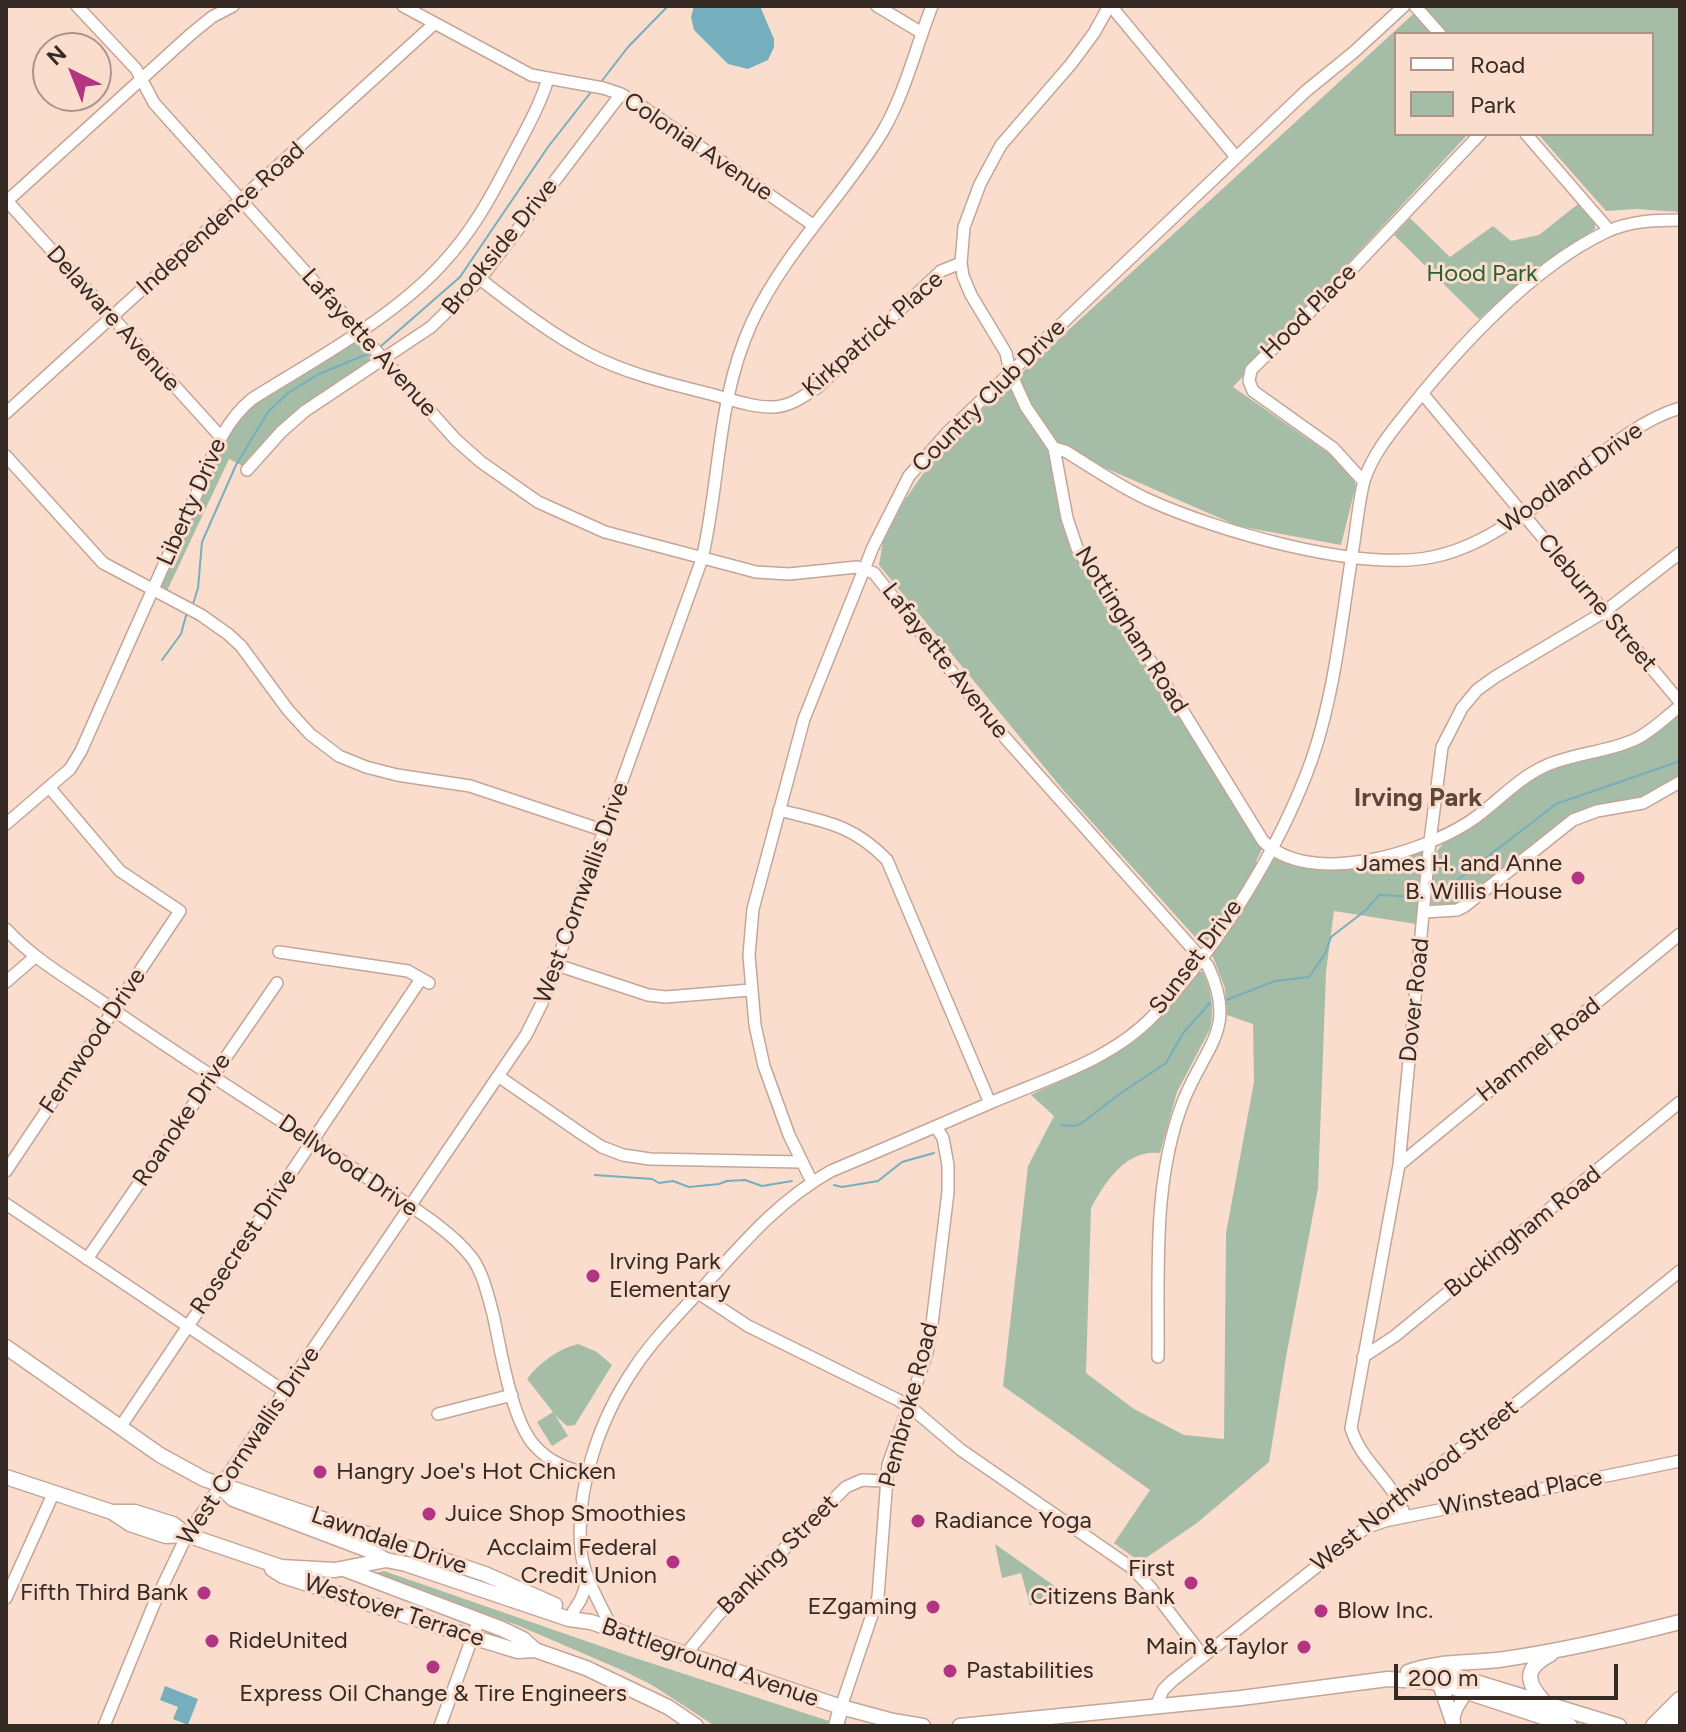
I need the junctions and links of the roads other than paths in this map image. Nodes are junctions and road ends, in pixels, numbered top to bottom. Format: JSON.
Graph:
{"nodes":[{"id":1,"x":77,"y":6,"type":"edge"},
{"id":2,"x":233,"y":6,"type":"edge"},
{"id":3,"x":403,"y":6,"type":"edge"},
{"id":4,"x":877,"y":6,"type":"edge"},
{"id":5,"x":932,"y":6,"type":"edge"},
{"id":6,"x":1110,"y":6,"type":"edge"},
{"id":7,"x":1404,"y":6,"type":"edge"},
{"id":8,"x":1415,"y":6,"type":"edge"},
{"id":9,"x":434,"y":24,"type":"junction"},
{"id":10,"x":1438,"y":32,"type":"edge"},
{"id":11,"x":922,"y":33,"type":"junction"},
{"id":12,"x":548,"y":79,"type":"junction"},
{"id":13,"x":141,"y":82,"type":"junction"},
{"id":14,"x":621,"y":94,"type":"junction"},
{"id":15,"x":1478,"y":136,"type":"edge"},
{"id":16,"x":1528,"y":136,"type":"edge"},
{"id":17,"x":1236,"y":157,"type":"junction"},
{"id":18,"x":241,"y":200,"type":"junction"},
{"id":19,"x":7,"y":201,"type":"edge"},
{"id":20,"x":1680,"y":220,"type":"edge"},
{"id":21,"x":813,"y":225,"type":"junction"},
{"id":22,"x":1609,"y":230,"type":"junction"},
{"id":23,"x":961,"y":263,"type":"junction"},
{"id":24,"x":480,"y":279,"type":"junction"},
{"id":25,"x":112,"y":318,"type":"junction"},
{"id":26,"x":360,"y":331,"type":"junction"},
{"id":27,"x":384,"y":359,"type":"junction"},
{"id":28,"x":1010,"y":372,"type":"junction"},
{"id":29,"x":1422,"y":393,"type":"junction"},
{"id":30,"x":726,"y":399,"type":"junction"},
{"id":31,"x":1680,"y":408,"type":"edge"},
{"id":32,"x":6,"y":413,"type":"edge"},
{"id":33,"x":220,"y":436,"type":"junction"},
{"id":34,"x":1054,"y":448,"type":"junction"},
{"id":35,"x":6,"y":456,"type":"edge"},
{"id":36,"x":247,"y":470,"type":"dead end"},
{"id":37,"x":1364,"y":482,"type":"junction"},
{"id":38,"x":1524,"y":514,"type":"junction"},
{"id":39,"x":1680,"y":553,"type":"edge"},
{"id":40,"x":1352,"y":556,"type":"junction"},
{"id":41,"x":702,"y":559,"type":"junction"},
{"id":42,"x":865,"y":568,"type":"junction"},
{"id":43,"x":152,"y":591,"type":"junction"},
{"id":44,"x":1604,"y":612,"type":"junction"},
{"id":45,"x":1680,"y":704,"type":"edge"},
{"id":46,"x":1680,"y":782,"type":"edge"},
{"id":47,"x":49,"y":787,"type":"junction"},
{"id":48,"x":779,"y":810,"type":"junction"},
{"id":49,"x":6,"y":824,"type":"edge"},
{"id":50,"x":605,"y":831,"type":"junction"},
{"id":51,"x":1430,"y":841,"type":"junction"},
{"id":52,"x":1271,"y":850,"type":"junction"},
{"id":53,"x":1424,"y":912,"type":"junction"},
{"id":54,"x":6,"y":929,"type":"edge"},
{"id":55,"x":1680,"y":934,"type":"edge"},
{"id":56,"x":279,"y":952,"type":"dead end"},
{"id":57,"x":36,"y":956,"type":"junction"},
{"id":58,"x":1201,"y":958,"type":"junction"},
{"id":59,"x":557,"y":965,"type":"junction"},
{"id":60,"x":6,"y":982,"type":"edge"},
{"id":61,"x":277,"y":983,"type":"dead end"},
{"id":62,"x":750,"y":990,"type":"junction"},
{"id":63,"x":114,"y":1010,"type":"junction"},
{"id":64,"x":498,"y":1076,"type":"junction"},
{"id":65,"x":211,"y":1077,"type":"junction"},
{"id":66,"x":1680,"y":1102,"type":"edge"},
{"id":67,"x":990,"y":1103,"type":"junction"},
{"id":68,"x":936,"y":1127,"type":"junction"},
{"id":69,"x":313,"y":1141,"type":"junction"},
{"id":70,"x":800,"y":1162,"type":"junction"},
{"id":71,"x":1399,"y":1165,"type":"junction"},
{"id":72,"x":6,"y":1171,"type":"edge"},
{"id":73,"x":812,"y":1182,"type":"junction"},
{"id":74,"x":6,"y":1204,"type":"edge"},
{"id":75,"x":410,"y":1207,"type":"junction"},
{"id":76,"x":87,"y":1259,"type":"junction"},
{"id":77,"x":1680,"y":1271,"type":"edge"},
{"id":78,"x":698,"y":1293,"type":"junction"},
{"id":79,"x":187,"y":1327,"type":"junction"},
{"id":80,"x":6,"y":1347,"type":"edge"},
{"id":81,"x":1158,"y":1357,"type":"dead end"},
{"id":82,"x":1363,"y":1357,"type":"junction"},
{"id":83,"x":284,"y":1391,"type":"junction"},
{"id":84,"x":512,"y":1395,"type":"junction"},
{"id":85,"x":907,"y":1406,"type":"junction"},
{"id":86,"x":438,"y":1414,"type":"dead end"},
{"id":87,"x":121,"y":1426,"type":"junction"},
{"id":88,"x":1680,"y":1461,"type":"edge"},
{"id":89,"x":588,"y":1474,"type":"junction"},
{"id":90,"x":6,"y":1477,"type":"edge"},
{"id":91,"x":884,"y":1481,"type":"junction"},
{"id":92,"x":220,"y":1487,"type":"junction"},
{"id":93,"x":54,"y":1492,"type":"junction"},
{"id":94,"x":1398,"y":1499,"type":"junction"},
{"id":95,"x":1405,"y":1517,"type":"junction"},
{"id":96,"x":1363,"y":1530,"type":"junction"},
{"id":97,"x":187,"y":1535,"type":"junction"},
{"id":98,"x":258,"y":1560,"type":"junction"},
{"id":99,"x":386,"y":1560,"type":"junction"},
{"id":100,"x":343,"y":1569,"type":"junction"},
{"id":101,"x":588,"y":1580,"type":"junction"},
{"id":102,"x":6,"y":1598,"type":"edge"},
{"id":103,"x":432,"y":1601,"type":"junction"},
{"id":104,"x":366,"y":1603,"type":"junction"},
{"id":105,"x":555,"y":1605,"type":"junction"},
{"id":106,"x":573,"y":1612,"type":"junction"},
{"id":107,"x":479,"y":1619,"type":"junction"},
{"id":108,"x":591,"y":1622,"type":"junction"},
{"id":109,"x":1680,"y":1622,"type":"edge"},
{"id":110,"x":612,"y":1629,"type":"junction"},
{"id":111,"x":472,"y":1637,"type":"junction"},
{"id":112,"x":535,"y":1650,"type":"junction"},
{"id":113,"x":1554,"y":1652,"type":"junction"},
{"id":114,"x":685,"y":1655,"type":"junction"},
{"id":115,"x":1203,"y":1656,"type":"junction"},
{"id":116,"x":1493,"y":1661,"type":"junction"},
{"id":117,"x":1408,"y":1672,"type":"junction"},
{"id":118,"x":1388,"y":1679,"type":"junction"},
{"id":119,"x":1440,"y":1684,"type":"junction"},
{"id":120,"x":1471,"y":1686,"type":"junction"},
{"id":121,"x":1680,"y":1700,"type":"edge"},
{"id":122,"x":1544,"y":1702,"type":"junction"},
{"id":123,"x":1156,"y":1706,"type":"junction"},
{"id":124,"x":841,"y":1707,"type":"junction"},
{"id":125,"x":1669,"y":1723,"type":"edge"},
{"id":126,"x":1453,"y":1724,"type":"edge"},
{"id":127,"x":104,"y":1726,"type":"edge"},
{"id":128,"x":440,"y":1726,"type":"edge"},
{"id":129,"x":696,"y":1726,"type":"edge"},
{"id":130,"x":836,"y":1726,"type":"edge"},
{"id":131,"x":923,"y":1726,"type":"edge"},
{"id":132,"x":960,"y":1726,"type":"edge"},
{"id":133,"x":1570,"y":1726,"type":"edge"},
{"id":134,"x":1619,"y":1726,"type":"edge"}],
"edges":[{"from":1,"to":13,"type":"street","name":"Lafayette Avenue"},
{"from":2,"to":13,"type":"street"},
{"from":3,"to":9,"type":"street","name":"Colonial Avenue"},
{"from":4,"to":11,"type":"street"},
{"from":5,"to":11,"type":"street","name":"West Cornwallis Drive"},
{"from":6,"to":17,"type":"street"},
{"from":6,"to":23,"type":"street","name":"Nottingham Road"},
{"from":7,"to":17,"type":"street","name":"Country Club Drive"},
{"from":8,"to":10,"type":"street"},
{"from":9,"to":12,"type":"street","name":"Colonial Avenue"},
{"from":9,"to":18,"type":"street","name":"Independence Road"},
{"from":11,"to":21,"type":"street","name":"West Cornwallis Drive"},
{"from":12,"to":14,"type":"street","name":"Colonial Avenue"},
{"from":12,"to":26,"type":"street","name":"Liberty Drive"},
{"from":13,"to":18,"type":"street","name":"Lafayette Avenue"},
{"from":13,"to":19,"type":"street"},
{"from":14,"to":21,"type":"street","name":"Colonial Avenue"},
{"from":14,"to":24,"type":"street","name":"Brookside Drive"},
{"from":15,"to":37,"type":"street","name":"Hood Place"},
{"from":16,"to":22,"type":"street"},
{"from":17,"to":28,"type":"street","name":"Country Club Drive"},
{"from":18,"to":25,"type":"street","name":"Independence Road"},
{"from":18,"to":26,"type":"street","name":"Lafayette Avenue"},
{"from":19,"to":25,"type":"street","name":"Delaware Avenue"},
{"from":20,"to":22,"type":"street","name":"Sunset Drive"},
{"from":21,"to":30,"type":"street","name":"West Cornwallis Drive"},
{"from":22,"to":29,"type":"street","name":"Sunset Drive"},
{"from":23,"to":28,"type":"street","name":"Nottingham Road"},
{"from":23,"to":30,"type":"street","name":"Kirkpatrick Place"},
{"from":24,"to":27,"type":"street","name":"Brookside Drive"},
{"from":24,"to":30,"type":"street","name":"Kirkpatrick Place"},
{"from":25,"to":32,"type":"street","name":"Independence Road"},
{"from":25,"to":33,"type":"street","name":"Delaware Avenue"},
{"from":26,"to":27,"type":"street","name":"Lafayette Avenue"},
{"from":26,"to":33,"type":"street","name":"Liberty Drive"},
{"from":27,"to":36,"type":"street","name":"Brookside Drive"},
{"from":27,"to":41,"type":"street","name":"Lafayette Avenue"},
{"from":28,"to":34,"type":"street","name":"Nottingham Road"},
{"from":28,"to":42,"type":"street","name":"Country Club Drive"},
{"from":29,"to":37,"type":"street","name":"Sunset Drive"},
{"from":29,"to":38,"type":"street","name":"Cleburne Street"},
{"from":30,"to":41,"type":"street","name":"West Cornwallis Drive"},
{"from":31,"to":38,"type":"street","name":"Woodland Drive"},
{"from":33,"to":43,"type":"street","name":"Liberty Drive"},
{"from":34,"to":40,"type":"street","name":"Woodland Drive"},
{"from":34,"to":52,"type":"street","name":"Nottingham Road"},
{"from":35,"to":43,"type":"street"},
{"from":37,"to":40,"type":"street","name":"Sunset Drive"},
{"from":38,"to":40,"type":"street","name":"Woodland Drive"},
{"from":38,"to":44,"type":"street","name":"Cleburne Street"},
{"from":39,"to":44,"type":"street","name":"Dover Road"},
{"from":40,"to":52,"type":"street","name":"Sunset Drive"},
{"from":41,"to":42,"type":"street","name":"Lafayette Avenue"},
{"from":41,"to":50,"type":"street","name":"West Cornwallis Drive"},
{"from":42,"to":48,"type":"street","name":"Country Club Drive"},
{"from":42,"to":58,"type":"street","name":"Lafayette Avenue"},
{"from":43,"to":47,"type":"street","name":"Liberty Drive"},
{"from":43,"to":50,"type":"street"},
{"from":44,"to":45,"type":"street","name":"Cleburne Street"},
{"from":44,"to":51,"type":"street","name":"Dover Road"},
{"from":45,"to":51,"type":"street"},
{"from":46,"to":53,"type":"street"},
{"from":47,"to":49,"type":"street","name":"Liberty Drive"},
{"from":47,"to":63,"type":"street","name":"Fernwood Drive"},
{"from":48,"to":62,"type":"street","name":"Country Club Drive"},
{"from":48,"to":67,"type":"street"},
{"from":50,"to":59,"type":"street","name":"West Cornwallis Drive"},
{"from":51,"to":52,"type":"street"},
{"from":51,"to":53,"type":"street","name":"Dover Road"},
{"from":52,"to":58,"type":"street","name":"Sunset Drive"},
{"from":53,"to":71,"type":"street","name":"Dover Road"},
{"from":54,"to":57,"type":"street","name":"Dellwood Drive"},
{"from":55,"to":71,"type":"street","name":"Hammel Road"},
{"from":56,"to":69,"type":"street","name":"Rosecrest Drive"},
{"from":57,"to":60,"type":"street"},
{"from":57,"to":63,"type":"street","name":"Dellwood Drive"},
{"from":58,"to":67,"type":"street","name":"Sunset Drive"},
{"from":58,"to":81,"type":"street","name":"Lafayette Avenue"},
{"from":59,"to":62,"type":"street"},
{"from":59,"to":64,"type":"street","name":"West Cornwallis Drive"},
{"from":61,"to":65,"type":"street","name":"Roanoke Drive"},
{"from":62,"to":70,"type":"street","name":"Country Club Drive"},
{"from":63,"to":65,"type":"street","name":"Dellwood Drive"},
{"from":63,"to":72,"type":"street","name":"Fernwood Drive"},
{"from":64,"to":70,"type":"street"},
{"from":64,"to":75,"type":"street","name":"West Cornwallis Drive"},
{"from":65,"to":69,"type":"street","name":"Dellwood Drive"},
{"from":65,"to":76,"type":"street","name":"Roanoke Drive"},
{"from":66,"to":82,"type":"street","name":"Buckingham Road"},
{"from":67,"to":68,"type":"street","name":"Sunset Drive"},
{"from":68,"to":73,"type":"street","name":"Sunset Drive"},
{"from":68,"to":85,"type":"street","name":"Pembroke Road"},
{"from":69,"to":75,"type":"street","name":"Dellwood Drive"},
{"from":69,"to":79,"type":"street","name":"Rosecrest Drive"},
{"from":70,"to":73,"type":"street","name":"Country Club Drive"},
{"from":71,"to":82,"type":"street","name":"Dover Road"},
{"from":73,"to":78,"type":"street","name":"Sunset Drive"},
{"from":74,"to":76,"type":"street"},
{"from":75,"to":83,"type":"street","name":"West Cornwallis Drive"},
{"from":75,"to":84,"type":"street","name":"Dellwood Drive"},
{"from":76,"to":79,"type":"street"},
{"from":77,"to":94,"type":"street","name":"West Northwood Street"},
{"from":78,"to":85,"type":"street"},
{"from":78,"to":89,"type":"street","name":"Sunset Drive"},
{"from":79,"to":83,"type":"street"},
{"from":79,"to":87,"type":"street","name":"Rosecrest Drive"},
{"from":80,"to":87,"type":"main road","name":"Lawndale Drive"},
{"from":82,"to":94,"type":"street","name":"Dover Road"},
{"from":83,"to":92,"type":"street","name":"West Cornwallis Drive"},
{"from":84,"to":86,"type":"street"},
{"from":84,"to":89,"type":"street","name":"Dellwood Drive"},
{"from":85,"to":91,"type":"street","name":"Pembroke Road"},
{"from":85,"to":115,"type":"street"},
{"from":87,"to":92,"type":"main road","name":"Lawndale Drive"},
{"from":88,"to":95,"type":"street","name":"Winstead Place"},
{"from":89,"to":101,"type":"street","name":"Sunset Drive"},
{"from":90,"to":93,"type":"main road","name":"Battleground Avenue"},
{"from":91,"to":114,"type":"street","name":"Banking Street"},
{"from":91,"to":124,"type":"street","name":"Pembroke Road"},
{"from":92,"to":97,"type":"street","name":"West Cornwallis Drive"},
{"from":92,"to":99,"type":"main road","name":"Lawndale Drive"},
{"from":92,"to":105,"type":"main road","name":"Lawndale Drive"},
{"from":93,"to":97,"type":"main road","name":"Battleground Avenue"},
{"from":93,"to":102,"type":"street"},
{"from":94,"to":95,"type":"street","name":"Dover Road"},
{"from":94,"to":96,"type":"street","name":"West Northwood Street"},
{"from":95,"to":96,"type":"street","name":"Winstead Place"},
{"from":96,"to":115,"type":"street","name":"West Northwood Street"},
{"from":97,"to":98,"type":"main road","name":"Battleground Avenue"},
{"from":97,"to":127,"type":"street","name":"West Cornwallis Drive"},
{"from":98,"to":100,"type":"main road","name":"Battleground Avenue"},
{"from":98,"to":104,"type":"main road","name":"Westover Terrace"},
{"from":99,"to":100,"type":"main road","name":"Battleground Avenue"},
{"from":99,"to":105,"type":"main road"},
{"from":99,"to":108,"type":"main road","name":"Battleground Avenue"},
{"from":100,"to":103,"type":"main road","name":"Westover Terrace"},
{"from":101,"to":106,"type":"street"},
{"from":101,"to":110,"type":"street","name":"Sunset Drive"},
{"from":103,"to":104,"type":"main road"},
{"from":103,"to":107,"type":"main road","name":"Westover Terrace"},
{"from":104,"to":111,"type":"main road","name":"Westover Terrace"},
{"from":105,"to":106,"type":"main road","name":"Battleground Avenue"},
{"from":106,"to":108,"type":"main road","name":"Battleground Avenue"},
{"from":107,"to":111,"type":"street"},
{"from":107,"to":112,"type":"main road","name":"Westover Terrace"},
{"from":108,"to":110,"type":"main road","name":"Battleground Avenue"},
{"from":109,"to":113,"type":"main road"},
{"from":110,"to":114,"type":"main road","name":"Battleground Avenue"},
{"from":111,"to":112,"type":"main road","name":"Westover Terrace"},
{"from":111,"to":128,"type":"street"},
{"from":112,"to":129,"type":"main road","name":"Westover Terrace"},
{"from":113,"to":116,"type":"main road"},
{"from":113,"to":122,"type":"main road"},
{"from":114,"to":124,"type":"main road","name":"Battleground Avenue"},
{"from":115,"to":123,"type":"street","name":"West Northwood Street"},
{"from":116,"to":117,"type":"main road"},
{"from":116,"to":120,"type":"main road"},
{"from":117,"to":118,"type":"main road"},
{"from":117,"to":120,"type":"main road"},
{"from":118,"to":119,"type":"main road"},
{"from":118,"to":123,"type":"main road"},
{"from":119,"to":120,"type":"main road"},
{"from":119,"to":126,"type":"main road"},
{"from":120,"to":122,"type":"main road"},
{"from":120,"to":126,"type":"street"},
{"from":120,"to":133,"type":"main road"},
{"from":121,"to":125,"type":"highway"},
{"from":122,"to":134,"type":"main road"},
{"from":123,"to":132,"type":"main road"},
{"from":124,"to":130,"type":"main road","name":"Pembroke Road"},
{"from":124,"to":131,"type":"main road","name":"Battleground Avenue"}]}
